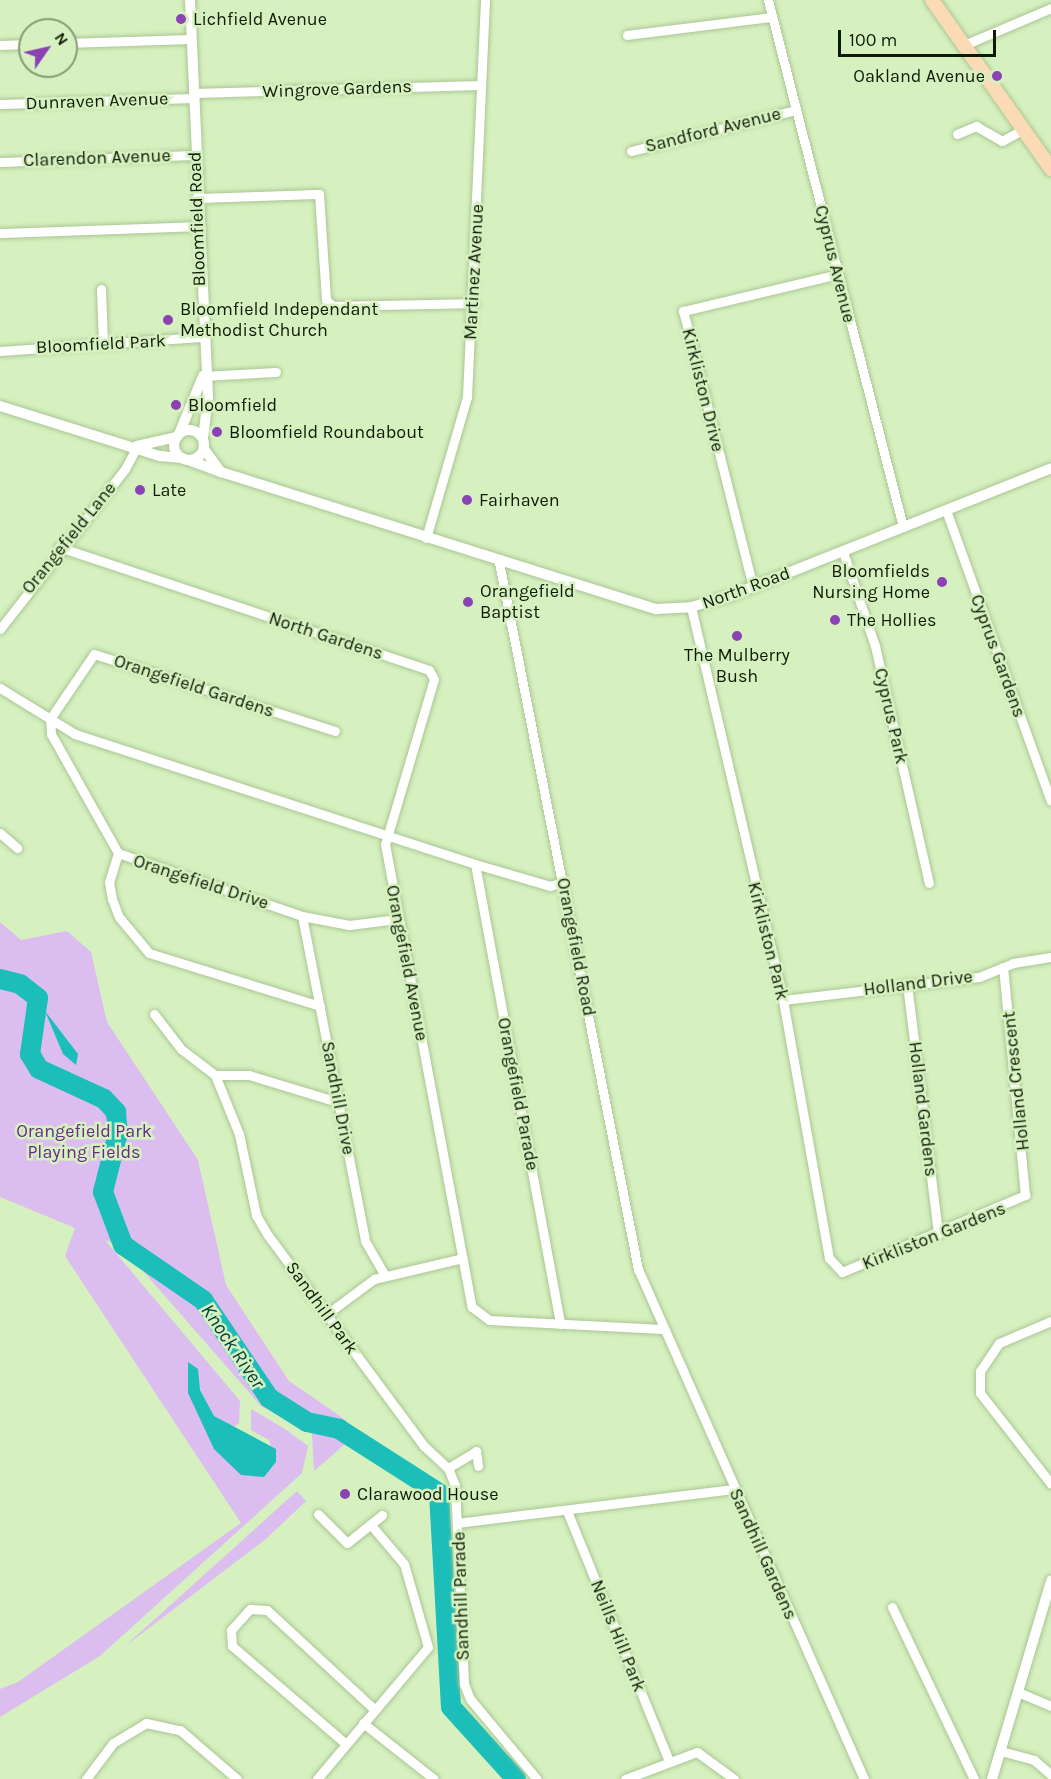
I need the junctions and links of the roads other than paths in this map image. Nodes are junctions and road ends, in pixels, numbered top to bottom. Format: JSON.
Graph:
{"nodes":[{"id":1,"x":190,"y":0,"type":"edge"},
{"id":2,"x":485,"y":0,"type":"edge"},
{"id":3,"x":768,"y":0,"type":"edge"},
{"id":4,"x":932,"y":0,"type":"edge"},
{"id":5,"x":1051,"y":8,"type":"edge"},
{"id":6,"x":772,"y":17,"type":"junction"},
{"id":7,"x":627,"y":35,"type":"dead end"},
{"id":8,"x":191,"y":39,"type":"junction"},
{"id":9,"x":78,"y":43,"type":"edge"},
{"id":10,"x":18,"y":44,"type":"edge"},
{"id":11,"x":0,"y":45,"type":"edge"},
{"id":12,"x":964,"y":45,"type":"junction"},
{"id":13,"x":481,"y":86,"type":"junction"},
{"id":14,"x":193,"y":96,"type":"junction"},
{"id":15,"x":0,"y":104,"type":"edge"},
{"id":16,"x":796,"y":110,"type":"junction"},
{"id":17,"x":1024,"y":129,"type":"junction"},
{"id":18,"x":957,"y":134,"type":"dead end"},
{"id":19,"x":1046,"y":150,"type":"edge"},
{"id":20,"x":631,"y":151,"type":"dead end"},
{"id":21,"x":195,"y":155,"type":"junction"},
{"id":22,"x":0,"y":162,"type":"edge"},
{"id":23,"x":1051,"y":169,"type":"edge"},
{"id":24,"x":196,"y":198,"type":"junction"},
{"id":25,"x":197,"y":226,"type":"junction"},
{"id":26,"x":0,"y":233,"type":"edge"},
{"id":27,"x":838,"y":274,"type":"junction"},
{"id":28,"x":101,"y":289,"type":"dead end"},
{"id":29,"x":474,"y":303,"type":"junction"},
{"id":30,"x":201,"y":337,"type":"junction"},
{"id":31,"x":103,"y":343,"type":"junction"},
{"id":32,"x":0,"y":351,"type":"edge"},
{"id":33,"x":276,"y":372,"type":"dead end"},
{"id":34,"x":203,"y":376,"type":"junction"},
{"id":35,"x":0,"y":407,"type":"edge"},
{"id":36,"x":178,"y":435,"type":"junction"},
{"id":37,"x":203,"y":443,"type":"junction"},
{"id":38,"x":137,"y":446,"type":"junction"},
{"id":39,"x":185,"y":459,"type":"junction"},
{"id":40,"x":1051,"y":468,"type":"edge"},
{"id":41,"x":221,"y":472,"type":"junction"},
{"id":42,"x":946,"y":510,"type":"junction"},
{"id":43,"x":903,"y":527,"type":"junction"},
{"id":44,"x":426,"y":538,"type":"junction"},
{"id":45,"x":59,"y":547,"type":"junction"},
{"id":46,"x":843,"y":552,"type":"junction"},
{"id":47,"x":499,"y":562,"type":"junction"},
{"id":48,"x":753,"y":587,"type":"junction"},
{"id":49,"x":691,"y":607,"type":"junction"},
{"id":50,"x":0,"y":629,"type":"edge"},
{"id":51,"x":0,"y":688,"type":"edge"},
{"id":52,"x":50,"y":719,"type":"junction"},
{"id":53,"x":335,"y":731,"type":"dead end"},
{"id":54,"x":1051,"y":801,"type":"edge"},
{"id":55,"x":0,"y":833,"type":"edge"},
{"id":56,"x":385,"y":834,"type":"junction"},
{"id":57,"x":17,"y":848,"type":"dead end"},
{"id":58,"x":118,"y":853,"type":"junction"},
{"id":59,"x":475,"y":864,"type":"junction"},
{"id":60,"x":563,"y":882,"type":"junction"},
{"id":61,"x":929,"y":883,"type":"dead end"},
{"id":62,"x":302,"y":916,"type":"junction"},
{"id":63,"x":398,"y":919,"type":"junction"},
{"id":64,"x":1051,"y":957,"type":"edge"},
{"id":65,"x":1003,"y":967,"type":"junction"},
{"id":66,"x":907,"y":984,"type":"junction"},
{"id":67,"x":783,"y":999,"type":"junction"},
{"id":68,"x":320,"y":1006,"type":"junction"},
{"id":69,"x":154,"y":1014,"type":"dead end"},
{"id":70,"x":215,"y":1075,"type":"junction"},
{"id":71,"x":338,"y":1102,"type":"junction"},
{"id":72,"x":1026,"y":1196,"type":"joint"},
{"id":73,"x":938,"y":1234,"type":"junction"},
{"id":74,"x":463,"y":1258,"type":"junction"},
{"id":75,"x":842,"y":1272,"type":"joint"},
{"id":76,"x":385,"y":1275,"type":"junction"},
{"id":77,"x":327,"y":1314,"type":"junction"},
{"id":78,"x":1051,"y":1321,"type":"edge"},
{"id":79,"x":561,"y":1324,"type":"junction"},
{"id":80,"x":662,"y":1329,"type":"junction"},
{"id":81,"x":478,"y":1466,"type":"dead end"},
{"id":82,"x":448,"y":1468,"type":"junction"},
{"id":83,"x":1051,"y":1484,"type":"edge"},
{"id":84,"x":735,"y":1489,"type":"junction"},
{"id":85,"x":567,"y":1511,"type":"junction"},
{"id":86,"x":318,"y":1514,"type":"dead end"},
{"id":87,"x":382,"y":1515,"type":"dead end"},
{"id":88,"x":457,"y":1523,"type":"junction"},
{"id":89,"x":371,"y":1525,"type":"junction"},
{"id":90,"x":1051,"y":1581,"type":"edge"},
{"id":91,"x":892,"y":1607,"type":"dead end"},
{"id":92,"x":1018,"y":1692,"type":"junction"},
{"id":93,"x":1051,"y":1706,"type":"edge"},
{"id":94,"x":375,"y":1710,"type":"junction"},
{"id":95,"x":363,"y":1724,"type":"junction"},
{"id":96,"x":346,"y":1744,"type":"junction"},
{"id":97,"x":1001,"y":1750,"type":"junction"},
{"id":98,"x":669,"y":1761,"type":"junction"},
{"id":99,"x":1051,"y":1775,"type":"edge"},
{"id":100,"x":86,"y":1779,"type":"edge"},
{"id":101,"x":237,"y":1779,"type":"edge"},
{"id":102,"x":317,"y":1779,"type":"edge"},
{"id":103,"x":434,"y":1779,"type":"edge"},
{"id":104,"x":537,"y":1779,"type":"edge"},
{"id":105,"x":625,"y":1779,"type":"edge"},
{"id":106,"x":734,"y":1779,"type":"edge"},
{"id":107,"x":864,"y":1779,"type":"edge"},
{"id":108,"x":974,"y":1779,"type":"edge"},
{"id":109,"x":992,"y":1779,"type":"edge"}],
"edges":[{"from":1,"to":8,"type":"street","name":"Bloomfield Road"},
{"from":2,"to":13,"type":"street","name":"Martinez Avenue"},
{"from":3,"to":6,"type":"street","name":"Cyprus Avenue"},
{"from":4,"to":12,"type":"main road"},
{"from":5,"to":12,"type":"street"},
{"from":6,"to":7,"type":"street"},
{"from":6,"to":16,"type":"street","name":"Cyprus Avenue"},
{"from":8,"to":9,"type":"street"},
{"from":8,"to":14,"type":"street","name":"Bloomfield Road"},
{"from":10,"to":11,"type":"street"},
{"from":12,"to":17,"type":"main road"},
{"from":13,"to":14,"type":"street","name":"Wingrove Gardens"},
{"from":13,"to":29,"type":"street","name":"Martinez Avenue"},
{"from":14,"to":15,"type":"street","name":"Dunraven Avenue"},
{"from":14,"to":21,"type":"street","name":"Bloomfield Road"},
{"from":16,"to":20,"type":"street","name":"Sandford Avenue"},
{"from":16,"to":27,"type":"street","name":"Cyprus Avenue"},
{"from":17,"to":18,"type":"street"},
{"from":17,"to":19,"type":"main road"},
{"from":19,"to":23,"type":"main road"},
{"from":21,"to":22,"type":"street","name":"Clarendon Avenue"},
{"from":21,"to":24,"type":"street","name":"Bloomfield Road"},
{"from":24,"to":25,"type":"street","name":"Bloomfield Road"},
{"from":24,"to":29,"type":"street"},
{"from":25,"to":26,"type":"street"},
{"from":25,"to":30,"type":"street","name":"Bloomfield Road"},
{"from":27,"to":43,"type":"street","name":"Cyprus Avenue"},
{"from":27,"to":48,"type":"street","name":"Kirkliston Drive"},
{"from":28,"to":31,"type":"street"},
{"from":29,"to":44,"type":"street","name":"Martinez Avenue"},
{"from":30,"to":31,"type":"street","name":"Bloomfield Park"},
{"from":30,"to":34,"type":"street","name":"Bloomfield Road"},
{"from":31,"to":32,"type":"street","name":"Bloomfield Park"},
{"from":33,"to":34,"type":"street"},
{"from":34,"to":36,"type":"street"},
{"from":34,"to":37,"type":"street","name":"Bloomfield Road"},
{"from":35,"to":38,"type":"street"},
{"from":36,"to":37,"type":"street"},
{"from":36,"to":38,"type":"street"},
{"from":36,"to":39,"type":"street"},
{"from":37,"to":39,"type":"street"},
{"from":37,"to":41,"type":"street"},
{"from":38,"to":39,"type":"street"},
{"from":38,"to":45,"type":"street","name":"Orangefield Lane"},
{"from":39,"to":41,"type":"street"},
{"from":40,"to":42,"type":"street","name":"North Road"},
{"from":41,"to":44,"type":"street","name":"North Road"},
{"from":42,"to":43,"type":"street","name":"North Road"},
{"from":42,"to":54,"type":"street","name":"Cyprus Gardens"},
{"from":43,"to":46,"type":"street","name":"North Road"},
{"from":44,"to":47,"type":"street","name":"North Road"},
{"from":45,"to":50,"type":"street","name":"Orangefield Lane"},
{"from":45,"to":56,"type":"street","name":"North Gardens"},
{"from":46,"to":48,"type":"street","name":"North Road"},
{"from":46,"to":61,"type":"street","name":"Cyprus Park"},
{"from":47,"to":49,"type":"street","name":"North Road"},
{"from":47,"to":60,"type":"street","name":"Orangefield Road"},
{"from":48,"to":49,"type":"street","name":"North Road"},
{"from":49,"to":67,"type":"street","name":"Kirkliston Park"},
{"from":51,"to":52,"type":"street"},
{"from":52,"to":53,"type":"street","name":"Orangefield Gardens"},
{"from":52,"to":56,"type":"street"},
{"from":52,"to":58,"type":"street","name":"Orangefield Drive"},
{"from":55,"to":57,"type":"street"},
{"from":56,"to":59,"type":"street"},
{"from":56,"to":63,"type":"street","name":"Orangefield Avenue"},
{"from":58,"to":62,"type":"street","name":"Orangefield Drive"},
{"from":58,"to":68,"type":"street"},
{"from":59,"to":60,"type":"street"},
{"from":59,"to":79,"type":"street","name":"Orangefield Parade"},
{"from":60,"to":80,"type":"street","name":"Orangefield Road"},
{"from":62,"to":63,"type":"street","name":"Orangefield Drive"},
{"from":62,"to":68,"type":"street","name":"Sandhill Drive"},
{"from":63,"to":74,"type":"street","name":"Orangefield Avenue"},
{"from":64,"to":65,"type":"street","name":"Holland Drive"},
{"from":65,"to":66,"type":"street","name":"Holland Drive"},
{"from":65,"to":72,"type":"street","name":"Holland Crescent"},
{"from":66,"to":67,"type":"street","name":"Holland Drive"},
{"from":66,"to":73,"type":"street","name":"Holland Gardens"},
{"from":67,"to":75,"type":"street","name":"Kirkliston Park"},
{"from":68,"to":71,"type":"street","name":"Sandhill Drive"},
{"from":69,"to":70,"type":"street"},
{"from":70,"to":71,"type":"street"},
{"from":70,"to":77,"type":"street","name":"Sandhill Park"},
{"from":71,"to":76,"type":"street","name":"Sandhill Drive"},
{"from":72,"to":73,"type":"street","name":"Kirkliston Gardens"},
{"from":73,"to":75,"type":"street","name":"Kirkliston Gardens"},
{"from":74,"to":76,"type":"street"},
{"from":74,"to":79,"type":"street","name":"Orangefield Avenue"},
{"from":76,"to":77,"type":"street"},
{"from":77,"to":82,"type":"street","name":"Sandhill Park"},
{"from":78,"to":83,"type":"street"},
{"from":79,"to":80,"type":"street","name":"Orangefield Avenue"},
{"from":80,"to":84,"type":"street","name":"Sandhill Gardens"},
{"from":81,"to":82,"type":"street"},
{"from":82,"to":88,"type":"street"},
{"from":84,"to":85,"type":"street","name":"Sandhill Parade"},
{"from":84,"to":107,"type":"street","name":"Sandhill Gardens"},
{"from":85,"to":88,"type":"street","name":"Sandhill Parade"},
{"from":85,"to":98,"type":"street","name":"Neills Hill Park"},
{"from":86,"to":89,"type":"street"},
{"from":87,"to":89,"type":"street"},
{"from":88,"to":104,"type":"street","name":"Sandhill Parade"},
{"from":89,"to":94,"type":"street"},
{"from":90,"to":92,"type":"street"},
{"from":91,"to":108,"type":"street"},
{"from":92,"to":93,"type":"street"},
{"from":92,"to":97,"type":"street"},
{"from":94,"to":95,"type":"street"},
{"from":94,"to":96,"type":"street"},
{"from":95,"to":96,"type":"street"},
{"from":95,"to":103,"type":"street"},
{"from":96,"to":102,"type":"street"},
{"from":97,"to":99,"type":"street"},
{"from":97,"to":109,"type":"street"},
{"from":98,"to":105,"type":"street"},
{"from":98,"to":106,"type":"street"},
{"from":100,"to":101,"type":"street"}]}
